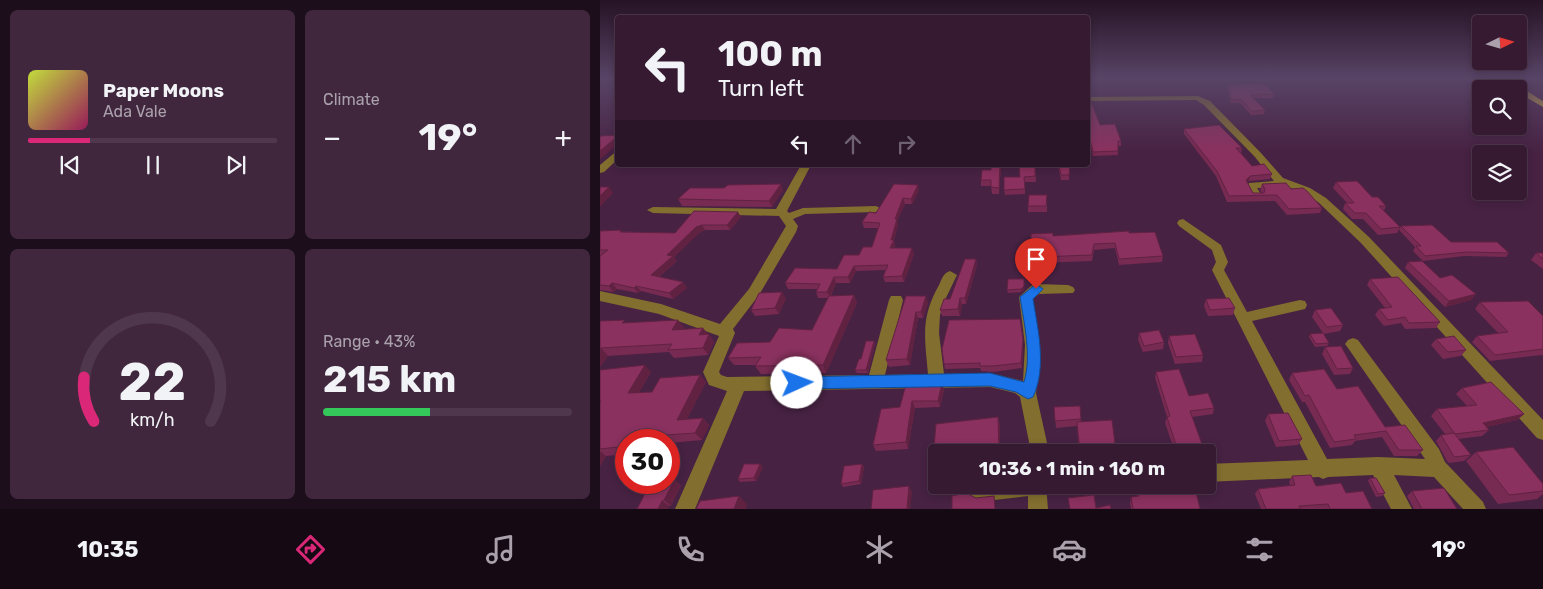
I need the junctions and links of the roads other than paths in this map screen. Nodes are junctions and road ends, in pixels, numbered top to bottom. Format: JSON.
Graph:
{"nodes":[{"id":1,"x":1206,"y":103,"type":"edge"},
{"id":2,"x":615,"y":156,"type":"edge"},
{"id":3,"x":805,"y":167,"type":"edge"},
{"id":4,"x":600,"y":170,"type":"edge"},
{"id":5,"x":1289,"y":184,"type":"junction"},
{"id":6,"x":1257,"y":196,"type":"edge"},
{"id":7,"x":876,"y":209,"type":"edge"},
{"id":8,"x":653,"y":210,"type":"dead end"},
{"id":9,"x":784,"y":215,"type":"junction"},
{"id":10,"x":1183,"y":223,"type":"dead end"},
{"id":11,"x":950,"y":275,"type":"dead end"},
{"id":12,"x":1068,"y":290,"type":"dead end"},
{"id":13,"x":600,"y":296,"type":"edge"},
{"id":14,"x":896,"y":300,"type":"dead end"},
{"id":15,"x":1300,"y":305,"type":"dead end"},
{"id":16,"x":1243,"y":318,"type":"junction"},
{"id":17,"x":724,"y":330,"type":"junction"},
{"id":18,"x":1353,"y":344,"type":"dead end"},
{"id":19,"x":876,"y":380,"type":"junction"},
{"id":20,"x":936,"y":380,"type":"junction"},
{"id":21,"x":738,"y":384,"type":"junction"},
{"id":22,"x":1028,"y":392,"type":"junction"},
{"id":23,"x":1543,"y":432,"type":"edge"},
{"id":24,"x":1038,"y":444,"type":"edge"},
{"id":25,"x":1378,"y":466,"type":"junction"},
{"id":26,"x":1438,"y":468,"type":"junction"},
{"id":27,"x":1323,"y":470,"type":"junction"},
{"id":28,"x":1216,"y":473,"type":"edge"},
{"id":29,"x":1037,"y":494,"type":"edge"},
{"id":30,"x":685,"y":509,"type":"edge"},
{"id":31,"x":1038,"y":509,"type":"edge"},
{"id":32,"x":1402,"y":509,"type":"edge"},
{"id":33,"x":1476,"y":509,"type":"edge"}],
"edges":[{"from":1,"to":5,"type":"street"},
{"from":2,"to":4,"type":"street"},
{"from":3,"to":9,"type":"street"},
{"from":5,"to":6,"type":"street"},
{"from":5,"to":23,"type":"street"},
{"from":7,"to":9,"type":"street"},
{"from":8,"to":9,"type":"street"},
{"from":9,"to":17,"type":"street"},
{"from":10,"to":16,"type":"street"},
{"from":11,"to":20,"type":"street"},
{"from":12,"to":22,"type":"street"},
{"from":13,"to":17,"type":"street"},
{"from":14,"to":19,"type":"street"},
{"from":15,"to":16,"type":"street"},
{"from":16,"to":27,"type":"street"},
{"from":17,"to":21,"type":"street"},
{"from":18,"to":26,"type":"street"},
{"from":19,"to":20,"type":"street"},
{"from":19,"to":21,"type":"street"},
{"from":20,"to":22,"type":"street"},
{"from":21,"to":30,"type":"street"},
{"from":22,"to":24,"type":"street"},
{"from":25,"to":26,"type":"street"},
{"from":25,"to":27,"type":"street"},
{"from":25,"to":32,"type":"street"},
{"from":26,"to":33,"type":"street"},
{"from":27,"to":28,"type":"street"},
{"from":29,"to":31,"type":"street"}]}
